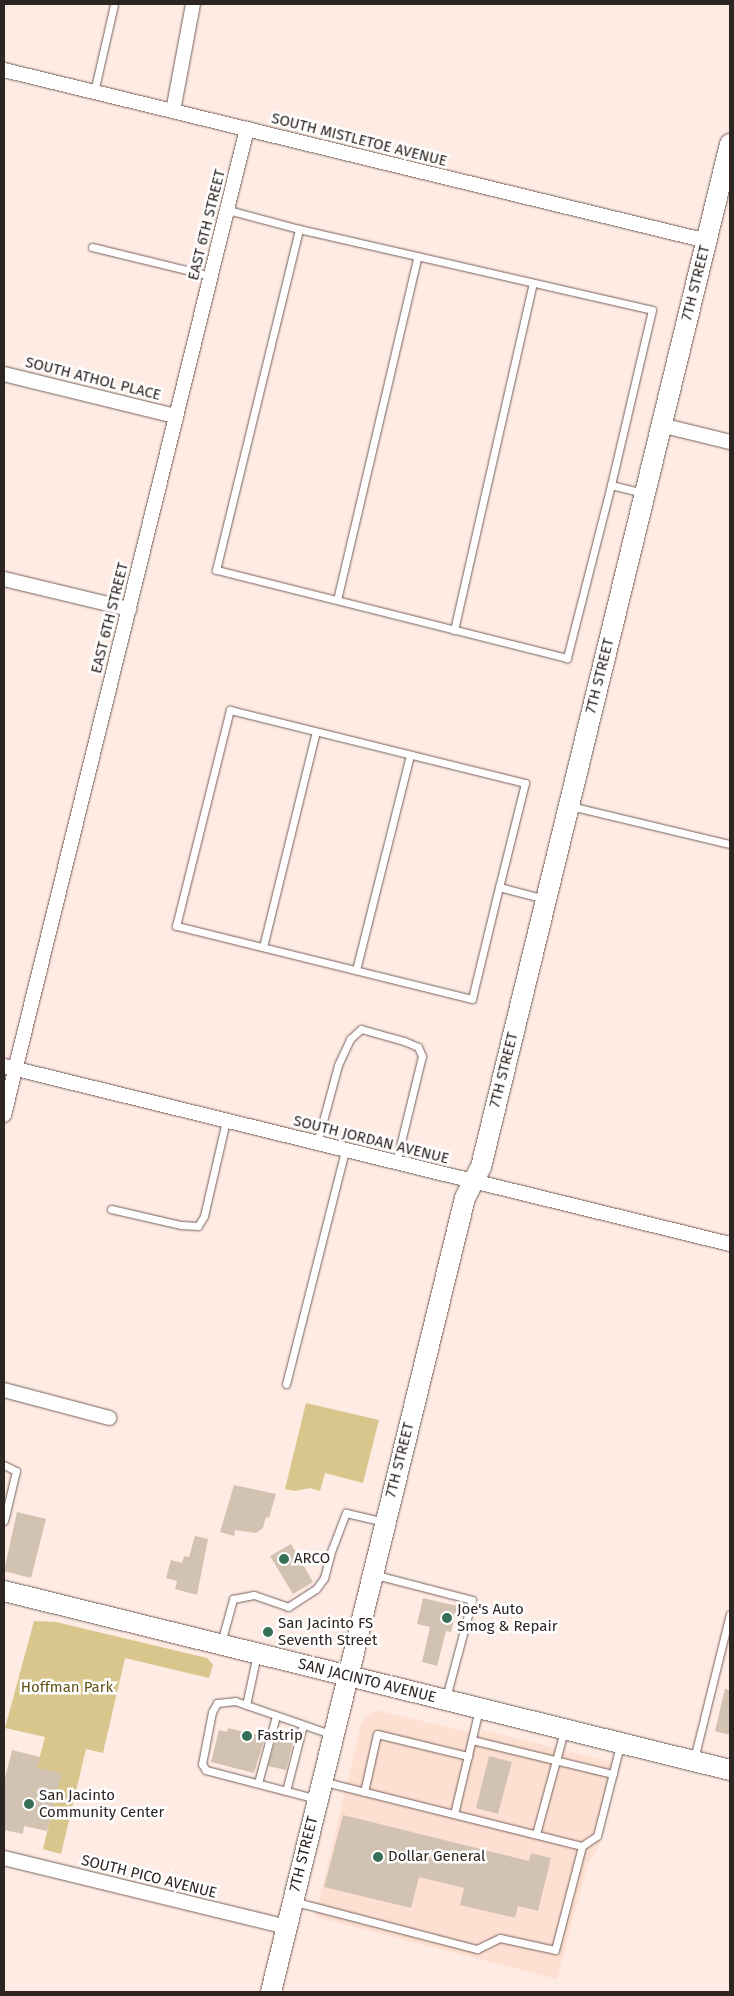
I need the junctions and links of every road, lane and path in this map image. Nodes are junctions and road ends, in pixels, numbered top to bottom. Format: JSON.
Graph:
{"nodes":[{"id":1,"x":193,"y":4,"type":"edge"},
{"id":2,"x":114,"y":5,"type":"dead end"},
{"id":3,"x":4,"y":70,"type":"edge"},
{"id":4,"x":94,"y":92,"type":"junction"},
{"id":5,"x":173,"y":111,"type":"junction"},
{"id":6,"x":247,"y":129,"type":"junction"},
{"id":7,"x":730,"y":144,"type":"edge"},
{"id":8,"x":228,"y":210,"type":"junction"},
{"id":9,"x":299,"y":229,"type":"junction"},
{"id":10,"x":707,"y":241,"type":"junction"},
{"id":11,"x":92,"y":247,"type":"dead end"},
{"id":12,"x":418,"y":256,"type":"junction"},
{"id":13,"x":211,"y":276,"type":"junction"},
{"id":14,"x":533,"y":282,"type":"junction"},
{"id":15,"x":4,"y":374,"type":"edge"},
{"id":16,"x":175,"y":416,"type":"junction"},
{"id":17,"x":661,"y":425,"type":"junction"},
{"id":18,"x":730,"y":442,"type":"edge"},
{"id":19,"x":610,"y":484,"type":"junction"},
{"id":20,"x":644,"y":493,"type":"junction"},
{"id":21,"x":4,"y":579,"type":"edge"},
{"id":22,"x":337,"y":600,"type":"junction"},
{"id":23,"x":129,"y":609,"type":"junction"},
{"id":24,"x":454,"y":630,"type":"junction"},
{"id":25,"x":316,"y":732,"type":"junction"},
{"id":26,"x":410,"y":755,"type":"junction"},
{"id":27,"x":568,"y":806,"type":"junction"},
{"id":28,"x":730,"y":844,"type":"edge"},
{"id":29,"x":499,"y":887,"type":"junction"},
{"id":30,"x":546,"y":899,"type":"junction"},
{"id":31,"x":263,"y":947,"type":"junction"},
{"id":32,"x":356,"y":970,"type":"junction"},
{"id":33,"x":9,"y":1068,"type":"edge"},
{"id":34,"x":4,"y":1115,"type":"edge"},
{"id":35,"x":226,"y":1121,"type":"junction"},
{"id":36,"x":316,"y":1143,"type":"junction"},
{"id":37,"x":345,"y":1150,"type":"junction"},
{"id":38,"x":396,"y":1163,"type":"junction"},
{"id":39,"x":472,"y":1182,"type":"junction"},
{"id":40,"x":111,"y":1209,"type":"dead end"},
{"id":41,"x":730,"y":1244,"type":"edge"},
{"id":42,"x":286,"y":1384,"type":"dead end"},
{"id":43,"x":4,"y":1390,"type":"edge"},
{"id":44,"x":109,"y":1418,"type":"dead end"},
{"id":45,"x":4,"y":1465,"type":"edge"},
{"id":46,"x":4,"y":1521,"type":"edge"},
{"id":47,"x":385,"y":1522,"type":"junction"},
{"id":48,"x":373,"y":1574,"type":"junction"},
{"id":49,"x":4,"y":1591,"type":"edge"},
{"id":50,"x":730,"y":1614,"type":"edge"},
{"id":51,"x":220,"y":1644,"type":"junction"},
{"id":52,"x":257,"y":1654,"type":"junction"},
{"id":53,"x":348,"y":1676,"type":"junction"},
{"id":54,"x":445,"y":1700,"type":"junction"},
{"id":55,"x":246,"y":1705,"type":"junction"},
{"id":56,"x":479,"y":1709,"type":"junction"},
{"id":57,"x":276,"y":1716,"type":"junction"},
{"id":58,"x":303,"y":1725,"type":"junction"},
{"id":59,"x":564,"y":1729,"type":"junction"},
{"id":60,"x":333,"y":1736,"type":"junction"},
{"id":61,"x":472,"y":1740,"type":"junction"},
{"id":62,"x":620,"y":1743,"type":"junction"},
{"id":63,"x":468,"y":1756,"type":"junction"},
{"id":64,"x":556,"y":1761,"type":"junction"},
{"id":65,"x":694,"y":1761,"type":"junction"},
{"id":66,"x":730,"y":1770,"type":"edge"},
{"id":67,"x":613,"y":1774,"type":"junction"},
{"id":68,"x":258,"y":1783,"type":"junction"},
{"id":69,"x":320,"y":1790,"type":"junction"},
{"id":70,"x":286,"y":1791,"type":"junction"},
{"id":71,"x":364,"y":1792,"type":"junction"},
{"id":72,"x":454,"y":1814,"type":"junction"},
{"id":73,"x":536,"y":1834,"type":"junction"},
{"id":74,"x":582,"y":1846,"type":"junction"},
{"id":75,"x":4,"y":1858,"type":"edge"},
{"id":76,"x":293,"y":1901,"type":"junction"},
{"id":77,"x":286,"y":1927,"type":"junction"},
{"id":78,"x":271,"y":1992,"type":"edge"}],
"edges":[{"from":1,"to":5,"type":"street"},
{"from":2,"to":4,"type":"lane"},
{"from":3,"to":4,"type":"street","name":"SOUTH MISTLETOE AVENUE"},
{"from":4,"to":5,"type":"street","name":"SOUTH MISTLETOE AVENUE"},
{"from":5,"to":6,"type":"street","name":"SOUTH MISTLETOE AVENUE"},
{"from":6,"to":8,"type":"street","name":"EAST 6TH STREET"},
{"from":6,"to":10,"type":"street","name":"SOUTH MISTLETOE AVENUE"},
{"from":7,"to":10,"type":"street","name":"7TH STREET"},
{"from":8,"to":9,"type":"lane"},
{"from":8,"to":13,"type":"street","name":"EAST 6TH STREET"},
{"from":9,"to":12,"type":"lane"},
{"from":9,"to":22,"type":"lane"},
{"from":10,"to":17,"type":"street","name":"7TH STREET"},
{"from":11,"to":13,"type":"lane"},
{"from":12,"to":14,"type":"lane"},
{"from":12,"to":22,"type":"lane"},
{"from":13,"to":16,"type":"street","name":"EAST 6TH STREET"},
{"from":14,"to":19,"type":"lane"},
{"from":14,"to":24,"type":"lane"},
{"from":15,"to":16,"type":"street","name":"SOUTH ATHOL PLACE"},
{"from":16,"to":23,"type":"street","name":"EAST 6TH STREET"},
{"from":17,"to":18,"type":"street"},
{"from":17,"to":20,"type":"street","name":"7TH STREET"},
{"from":19,"to":20,"type":"lane"},
{"from":19,"to":24,"type":"lane"},
{"from":20,"to":27,"type":"street","name":"7TH STREET"},
{"from":21,"to":23,"type":"street"},
{"from":22,"to":24,"type":"lane"},
{"from":23,"to":33,"type":"street","name":"EAST 6TH STREET"},
{"from":25,"to":26,"type":"lane"},
{"from":25,"to":31,"type":"lane"},
{"from":25,"to":31,"type":"lane"},
{"from":26,"to":29,"type":"lane"},
{"from":26,"to":32,"type":"lane"},
{"from":27,"to":28,"type":"lane"},
{"from":27,"to":30,"type":"street","name":"7TH STREET"},
{"from":29,"to":30,"type":"lane"},
{"from":29,"to":32,"type":"lane"},
{"from":30,"to":39,"type":"street","name":"7TH STREET"},
{"from":31,"to":32,"type":"lane"},
{"from":33,"to":34,"type":"street","name":"EAST 6TH STREET"},
{"from":33,"to":35,"type":"street","name":"SOUTH JORDAN AVENUE"},
{"from":35,"to":36,"type":"street","name":"SOUTH JORDAN AVENUE"},
{"from":35,"to":40,"type":"lane"},
{"from":36,"to":37,"type":"street","name":"SOUTH JORDAN AVENUE"},
{"from":36,"to":38,"type":"lane"},
{"from":37,"to":38,"type":"street","name":"SOUTH JORDAN AVENUE"},
{"from":37,"to":42,"type":"lane"},
{"from":38,"to":39,"type":"street","name":"SOUTH JORDAN AVENUE"},
{"from":39,"to":41,"type":"street","name":"SOUTH JORDAN AVENUE"},
{"from":39,"to":47,"type":"street","name":"7TH STREET"},
{"from":43,"to":44,"type":"street"},
{"from":45,"to":46,"type":"lane"},
{"from":47,"to":48,"type":"street","name":"7TH STREET"},
{"from":47,"to":51,"type":"lane"},
{"from":48,"to":53,"type":"street","name":"7TH STREET"},
{"from":48,"to":54,"type":"lane"},
{"from":49,"to":51,"type":"street","name":"SAN JACINTO AVENUE"},
{"from":50,"to":65,"type":"lane"},
{"from":51,"to":52,"type":"street","name":"SAN JACINTO AVENUE"},
{"from":52,"to":53,"type":"street","name":"SAN JACINTO AVENUE"},
{"from":52,"to":55,"type":"lane"},
{"from":53,"to":54,"type":"street","name":"SAN JACINTO AVENUE"},
{"from":53,"to":60,"type":"street","name":"7TH STREET"},
{"from":54,"to":56,"type":"street","name":"SAN JACINTO AVENUE"},
{"from":55,"to":57,"type":"lane"},
{"from":55,"to":68,"type":"lane"},
{"from":56,"to":59,"type":"street","name":"SAN JACINTO AVENUE"},
{"from":56,"to":61,"type":"lane"},
{"from":57,"to":58,"type":"lane"},
{"from":57,"to":68,"type":"lane"},
{"from":58,"to":60,"type":"lane"},
{"from":58,"to":70,"type":"lane"},
{"from":59,"to":62,"type":"street","name":"SAN JACINTO AVENUE"},
{"from":59,"to":64,"type":"lane"},
{"from":60,"to":69,"type":"street","name":"7TH STREET"},
{"from":61,"to":63,"type":"lane"},
{"from":61,"to":64,"type":"lane"},
{"from":62,"to":65,"type":"street","name":"SAN JACINTO AVENUE"},
{"from":62,"to":67,"type":"lane"},
{"from":63,"to":71,"type":"lane"},
{"from":63,"to":72,"type":"lane"},
{"from":64,"to":67,"type":"lane"},
{"from":64,"to":73,"type":"lane"},
{"from":65,"to":66,"type":"street","name":"SAN JACINTO AVENUE"},
{"from":67,"to":74,"type":"lane"},
{"from":68,"to":70,"type":"lane"},
{"from":69,"to":70,"type":"lane"},
{"from":69,"to":71,"type":"lane"},
{"from":69,"to":76,"type":"street","name":"7TH STREET"},
{"from":71,"to":72,"type":"lane"},
{"from":72,"to":73,"type":"lane"},
{"from":73,"to":74,"type":"lane"},
{"from":74,"to":76,"type":"lane"},
{"from":75,"to":77,"type":"street","name":"SOUTH PICO AVENUE"},
{"from":76,"to":77,"type":"street","name":"7TH STREET"},
{"from":77,"to":78,"type":"street","name":"7TH STREET"}]}
